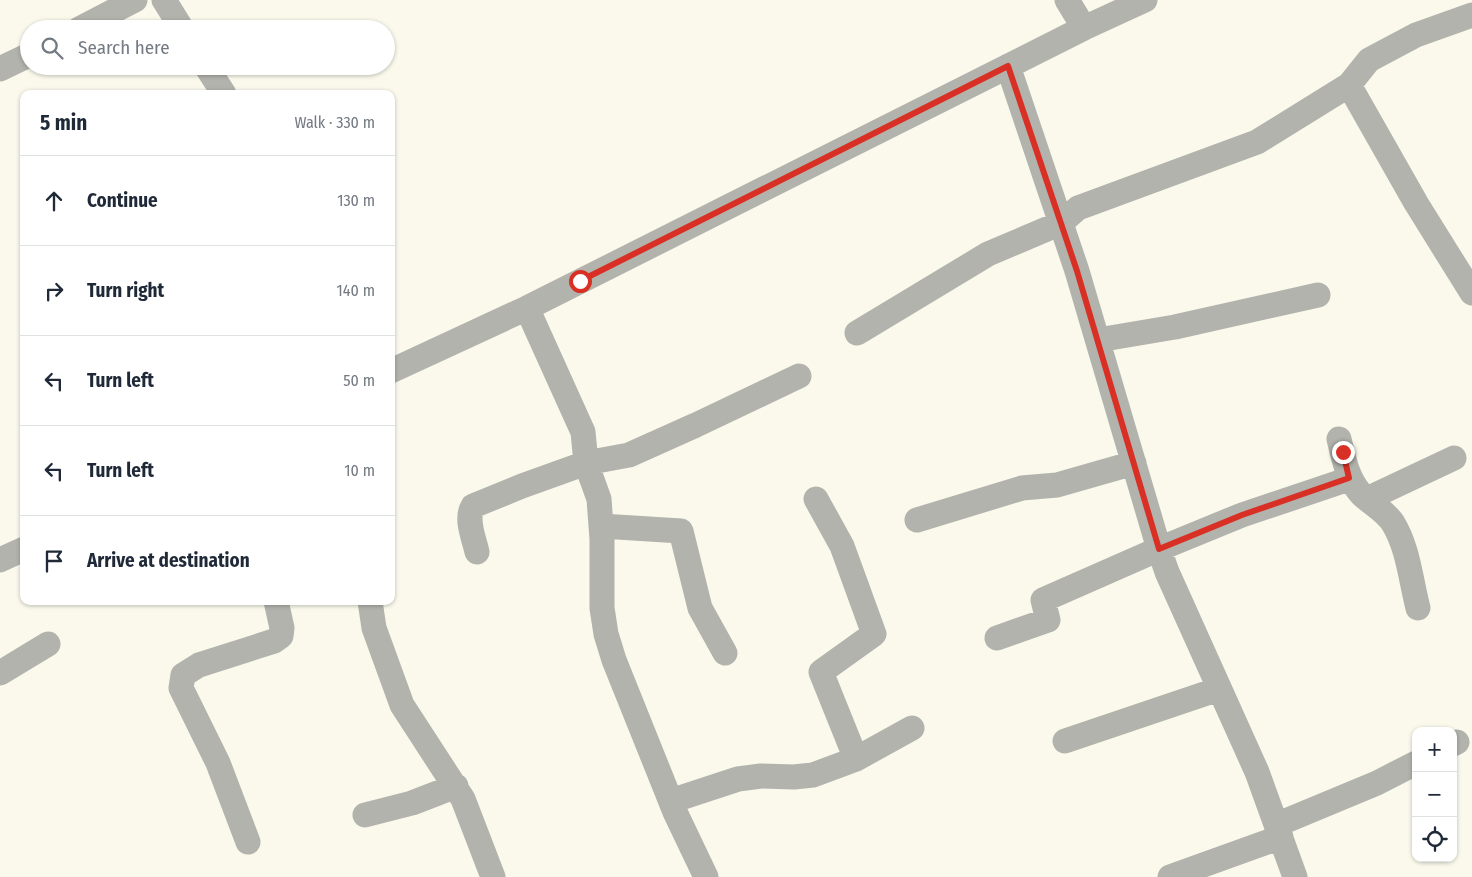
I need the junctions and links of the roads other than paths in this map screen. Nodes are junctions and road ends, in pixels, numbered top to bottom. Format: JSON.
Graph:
{"nodes":[{"id":1,"x":135,"y":0,"type":"edge"},
{"id":2,"x":164,"y":0,"type":"edge"},
{"id":3,"x":1067,"y":0,"type":"edge"},
{"id":4,"x":1145,"y":0,"type":"edge"},
{"id":5,"x":1472,"y":15,"type":"edge"},
{"id":6,"x":96,"y":20,"type":"edge"},
{"id":7,"x":176,"y":20,"type":"edge"},
{"id":8,"x":1084,"y":28,"type":"junction"},
{"id":9,"x":20,"y":59,"type":"edge"},
{"id":10,"x":1008,"y":66,"type":"junction"},
{"id":11,"x":0,"y":69,"type":"edge"},
{"id":12,"x":212,"y":75,"type":"edge"},
{"id":13,"x":1349,"y":86,"type":"junction"},
{"id":14,"x":221,"y":90,"type":"edge"},
{"id":15,"x":1061,"y":223,"type":"junction"},
{"id":16,"x":1472,"y":293,"type":"edge"},
{"id":17,"x":1318,"y":296,"type":"dead end"},
{"id":18,"x":527,"y":308,"type":"junction"},
{"id":19,"x":857,"y":333,"type":"dead end"},
{"id":20,"x":1098,"y":340,"type":"junction"},
{"id":21,"x":395,"y":364,"type":"edge"},
{"id":22,"x":799,"y":376,"type":"dead end"},
{"id":23,"x":1339,"y":439,"type":"dead end"},
{"id":24,"x":1454,"y":458,"type":"dead end"},
{"id":25,"x":586,"y":463,"type":"junction"},
{"id":26,"x":1134,"y":463,"type":"junction"},
{"id":27,"x":1349,"y":478,"type":"junction"},
{"id":28,"x":816,"y":499,"type":"dead end"},
{"id":29,"x":1367,"y":499,"type":"junction"},
{"id":30,"x":916,"y":520,"type":"dead end"},
{"id":31,"x":601,"y":526,"type":"junction"},
{"id":32,"x":1159,"y":549,"type":"junction"},
{"id":33,"x":20,"y":551,"type":"edge"},
{"id":34,"x":477,"y":552,"type":"dead end"},
{"id":35,"x":0,"y":560,"type":"edge"},
{"id":36,"x":277,"y":605,"type":"edge"},
{"id":37,"x":371,"y":605,"type":"edge"},
{"id":38,"x":1418,"y":608,"type":"dead end"},
{"id":39,"x":997,"y":638,"type":"dead end"},
{"id":40,"x":48,"y":644,"type":"dead end"},
{"id":41,"x":725,"y":653,"type":"dead end"},
{"id":42,"x":0,"y":673,"type":"edge"},
{"id":43,"x":1219,"y":689,"type":"junction"},
{"id":44,"x":912,"y":728,"type":"dead end"},
{"id":45,"x":1066,"y":741,"type":"dead end"},
{"id":46,"x":856,"y":759,"type":"junction"},
{"id":47,"x":1412,"y":765,"type":"edge"},
{"id":48,"x":456,"y":786,"type":"junction"},
{"id":49,"x":671,"y":801,"type":"junction"},
{"id":50,"x":366,"y":815,"type":"dead end"},
{"id":51,"x":1278,"y":831,"type":"junction"},
{"id":52,"x":248,"y":842,"type":"dead end"},
{"id":53,"x":493,"y":877,"type":"edge"},
{"id":54,"x":706,"y":877,"type":"edge"},
{"id":55,"x":1170,"y":877,"type":"edge"},
{"id":56,"x":1295,"y":877,"type":"edge"}],
"edges":[{"from":1,"to":6,"type":"street"},
{"from":2,"to":7,"type":"street"},
{"from":3,"to":8,"type":"street"},
{"from":4,"to":8,"type":"street"},
{"from":5,"to":13,"type":"street"},
{"from":8,"to":10,"type":"street"},
{"from":9,"to":11,"type":"street"},
{"from":10,"to":15,"type":"street"},
{"from":10,"to":18,"type":"street"},
{"from":12,"to":14,"type":"street"},
{"from":13,"to":15,"type":"street"},
{"from":13,"to":16,"type":"street"},
{"from":15,"to":19,"type":"street"},
{"from":15,"to":20,"type":"street"},
{"from":17,"to":20,"type":"street"},
{"from":18,"to":21,"type":"street"},
{"from":18,"to":25,"type":"street"},
{"from":20,"to":26,"type":"street"},
{"from":22,"to":25,"type":"street"},
{"from":23,"to":27,"type":"street"},
{"from":24,"to":29,"type":"street"},
{"from":25,"to":31,"type":"street"},
{"from":25,"to":34,"type":"street"},
{"from":26,"to":30,"type":"street"},
{"from":26,"to":32,"type":"street"},
{"from":27,"to":29,"type":"street"},
{"from":27,"to":32,"type":"street"},
{"from":28,"to":46,"type":"street"},
{"from":29,"to":38,"type":"street"},
{"from":31,"to":41,"type":"street"},
{"from":31,"to":49,"type":"street"},
{"from":32,"to":39,"type":"street"},
{"from":32,"to":43,"type":"street"},
{"from":33,"to":35,"type":"street"},
{"from":36,"to":52,"type":"street"},
{"from":37,"to":48,"type":"street"},
{"from":40,"to":42,"type":"street"},
{"from":43,"to":45,"type":"street"},
{"from":43,"to":51,"type":"street"},
{"from":44,"to":46,"type":"street"},
{"from":46,"to":49,"type":"street"},
{"from":47,"to":51,"type":"street"},
{"from":48,"to":50,"type":"street"},
{"from":48,"to":53,"type":"street"},
{"from":49,"to":54,"type":"street"},
{"from":51,"to":55,"type":"street"},
{"from":51,"to":56,"type":"street"}]}
